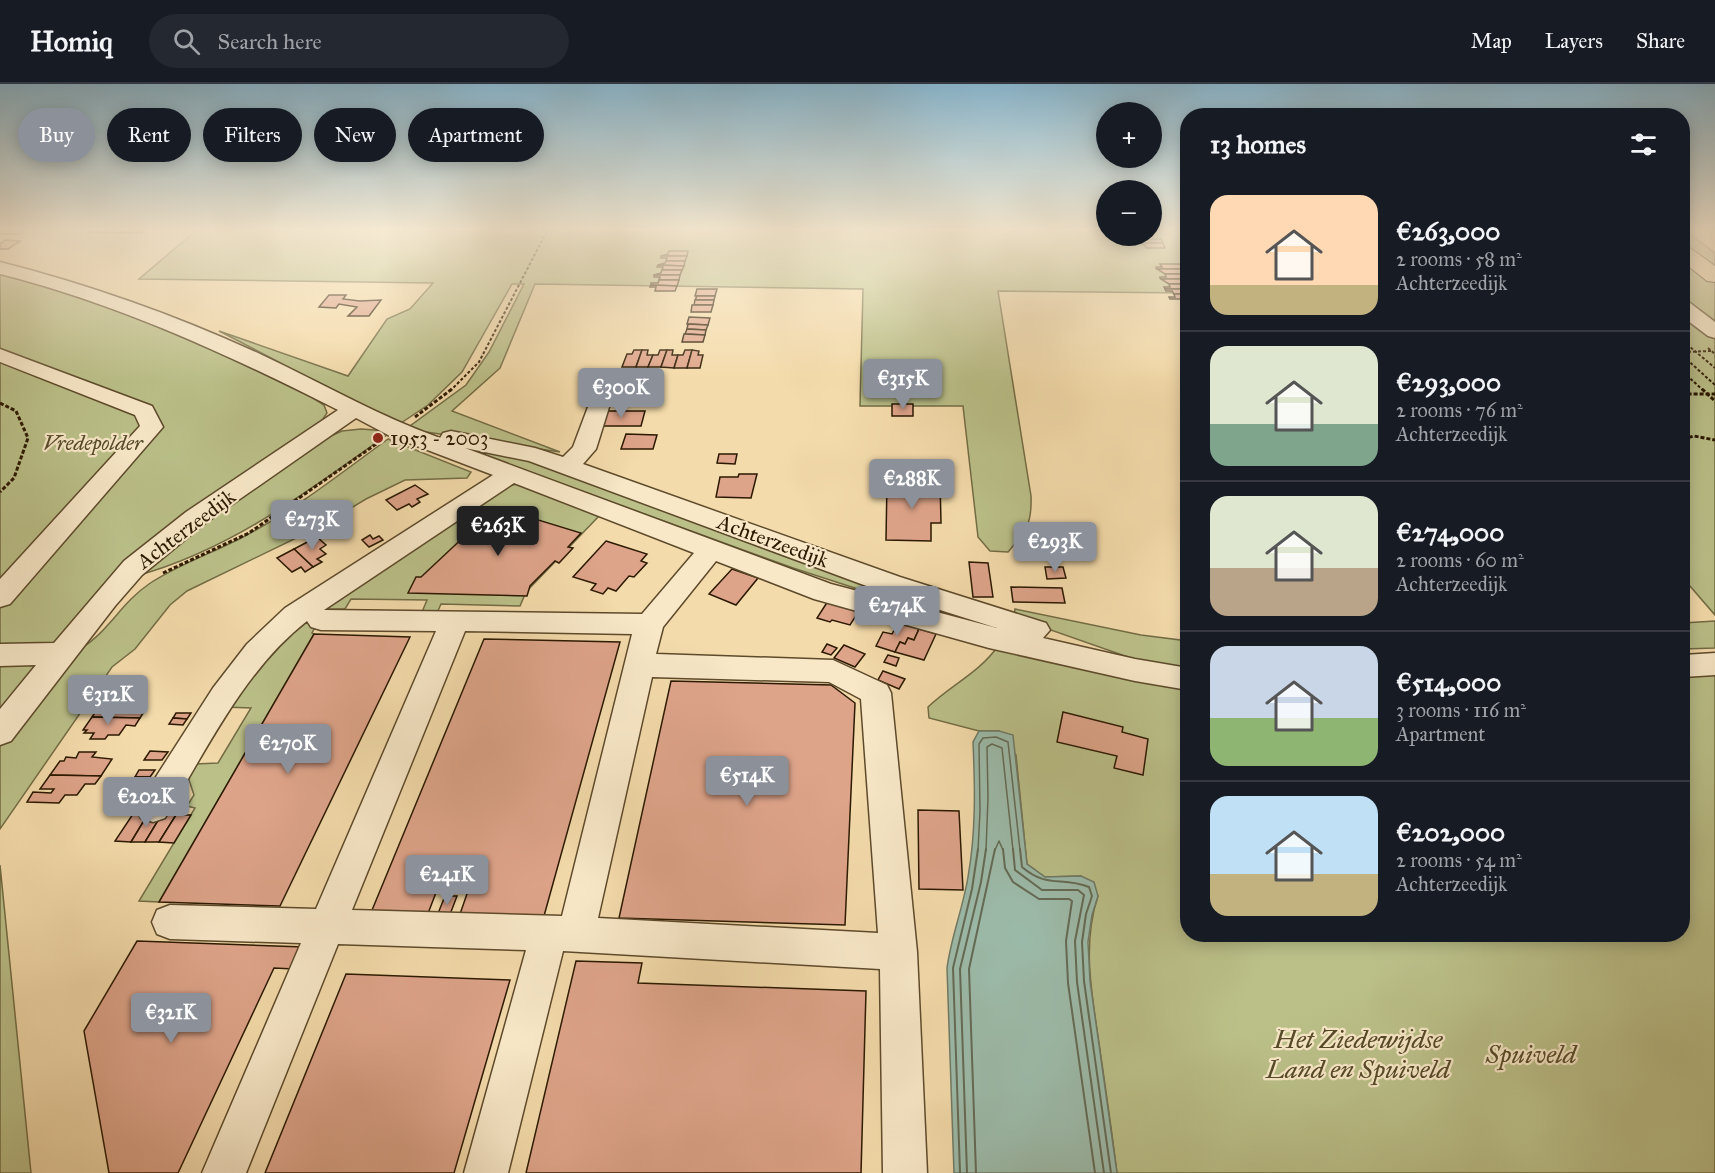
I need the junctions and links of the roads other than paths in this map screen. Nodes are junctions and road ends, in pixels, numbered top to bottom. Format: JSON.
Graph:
{"nodes":[{"id":1,"x":46,"y":280,"type":"edge"},
{"id":2,"x":1690,"y":312,"type":"edge"},
{"id":3,"x":1715,"y":332,"type":"edge"},
{"id":4,"x":0,"y":355,"type":"edge"},
{"id":5,"x":599,"y":404,"type":"dead end"},
{"id":6,"x":353,"y":410,"type":"junction"},
{"id":7,"x":401,"y":432,"type":"junction"},
{"id":8,"x":567,"y":466,"type":"junction"},
{"id":9,"x":510,"y":475,"type":"junction"},
{"id":10,"x":710,"y":550,"type":"junction"},
{"id":11,"x":0,"y":597,"type":"edge"},
{"id":12,"x":321,"y":620,"type":"dead end"},
{"id":13,"x":455,"y":621,"type":"junction"},
{"id":14,"x":649,"y":624,"type":"junction"},
{"id":15,"x":61,"y":654,"type":"junction"},
{"id":16,"x":0,"y":655,"type":"edge"},
{"id":17,"x":1715,"y":664,"type":"edge"},
{"id":18,"x":640,"y":665,"type":"junction"},
{"id":19,"x":1690,"y":666,"type":"edge"},
{"id":20,"x":1135,"y":670,"type":"junction"},
{"id":21,"x":1180,"y":678,"type":"edge"},
{"id":22,"x":0,"y":732,"type":"edge"},
{"id":23,"x":153,"y":808,"type":"dead end"},
{"id":24,"x":170,"y":922,"type":"dead end"},
{"id":25,"x":327,"y":927,"type":"junction"},
{"id":26,"x":563,"y":933,"type":"junction"},
{"id":27,"x":898,"y":951,"type":"junction"},
{"id":28,"x":224,"y":1173,"type":"edge"},
{"id":29,"x":486,"y":1173,"type":"edge"},
{"id":30,"x":905,"y":1173,"type":"edge"}],
"edges":[{"from":1,"to":6,"type":"street","name":"Achterzeedijk"},
{"from":2,"to":3,"type":"street"},
{"from":4,"to":11,"type":"street"},
{"from":5,"to":8,"type":"street"},
{"from":6,"to":7,"type":"street","name":"Achterzeedijk"},
{"from":6,"to":15,"type":"street","name":"Achterzeedijk"},
{"from":7,"to":8,"type":"street","name":"Achterzeedijk"},
{"from":7,"to":9,"type":"street","name":"Achterzeedijk"},
{"from":8,"to":20,"type":"street","name":"Achterzeedijk"},
{"from":9,"to":10,"type":"street","name":"Achterzeedijk"},
{"from":9,"to":23,"type":"street"},
{"from":10,"to":14,"type":"street"},
{"from":10,"to":20,"type":"street","name":"Achterzeedijk"},
{"from":12,"to":13,"type":"street"},
{"from":13,"to":14,"type":"street"},
{"from":13,"to":25,"type":"street"},
{"from":14,"to":18,"type":"street"},
{"from":15,"to":16,"type":"street"},
{"from":15,"to":22,"type":"street","name":"Achterzeedijk"},
{"from":17,"to":19,"type":"street"},
{"from":18,"to":26,"type":"street"},
{"from":18,"to":27,"type":"street"},
{"from":20,"to":21,"type":"street","name":"Achterzeedijk"},
{"from":24,"to":25,"type":"street"},
{"from":25,"to":26,"type":"street"},
{"from":25,"to":28,"type":"street"},
{"from":26,"to":27,"type":"street"},
{"from":26,"to":29,"type":"street"},
{"from":27,"to":30,"type":"street"}]}
